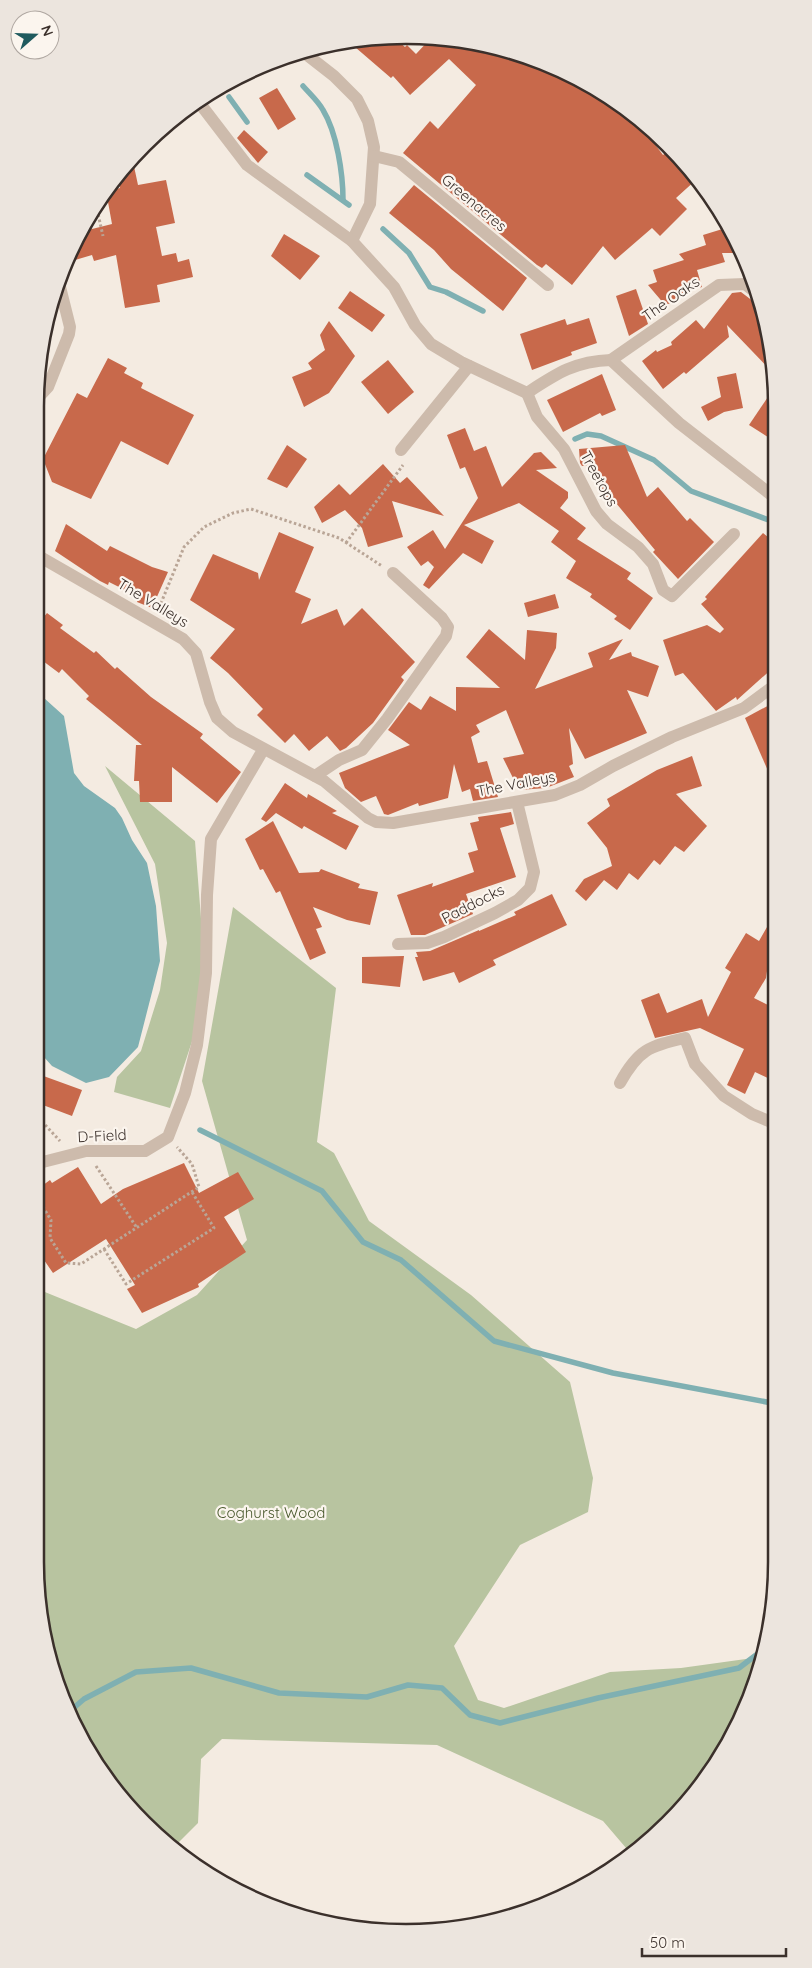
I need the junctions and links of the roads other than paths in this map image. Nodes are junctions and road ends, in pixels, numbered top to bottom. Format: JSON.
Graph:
{"nodes":[{"id":1,"x":311,"y":56,"type":"edge"},
{"id":2,"x":203,"y":106,"type":"edge"},
{"id":3,"x":374,"y":156,"type":"junction"},
{"id":4,"x":352,"y":241,"type":"junction"},
{"id":5,"x":548,"y":284,"type":"dead end"},
{"id":6,"x":748,"y":286,"type":"edge"},
{"id":7,"x":61,"y":295,"type":"edge"},
{"id":8,"x":611,"y":360,"type":"junction"},
{"id":9,"x":469,"y":366,"type":"junction"},
{"id":10,"x":45,"y":391,"type":"edge"},
{"id":11,"x":527,"y":393,"type":"junction"},
{"id":12,"x":401,"y":450,"type":"road end"},
{"id":13,"x":768,"y":492,"type":"edge"},
{"id":14,"x":734,"y":534,"type":"dead end"},
{"id":15,"x":44,"y":559,"type":"edge"},
{"id":16,"x":393,"y":572,"type":"road end"},
{"id":17,"x":768,"y":690,"type":"edge"},
{"id":18,"x":263,"y":750,"type":"junction"},
{"id":19,"x":315,"y":776,"type":"junction"},
{"id":20,"x":517,"y":802,"type":"junction"},
{"id":21,"x":398,"y":944,"type":"dead end"},
{"id":22,"x":620,"y":1083,"type":"dead end"},
{"id":23,"x":768,"y":1121,"type":"edge"},
{"id":24,"x":44,"y":1162,"type":"edge"}],
"edges":[{"from":1,"to":3,"type":"street"},
{"from":2,"to":4,"type":"street"},
{"from":3,"to":4,"type":"street"},
{"from":3,"to":5,"type":"street","name":"Greenacres"},
{"from":4,"to":9,"type":"street"},
{"from":6,"to":8,"type":"street","name":"The Oaks"},
{"from":7,"to":10,"type":"street"},
{"from":8,"to":11,"type":"street"},
{"from":8,"to":13,"type":"street"},
{"from":9,"to":11,"type":"street"},
{"from":9,"to":12,"type":"street"},
{"from":11,"to":14,"type":"street","name":"Treetops"},
{"from":15,"to":18,"type":"street","name":"The Valleys"},
{"from":16,"to":19,"type":"street"},
{"from":17,"to":20,"type":"street","name":"The Valleys"},
{"from":18,"to":19,"type":"street","name":"The Valleys"},
{"from":18,"to":24,"type":"street","name":"D-Field"},
{"from":19,"to":20,"type":"street","name":"The Valleys"},
{"from":20,"to":21,"type":"street","name":"Paddocks"},
{"from":22,"to":23,"type":"street"}]}
